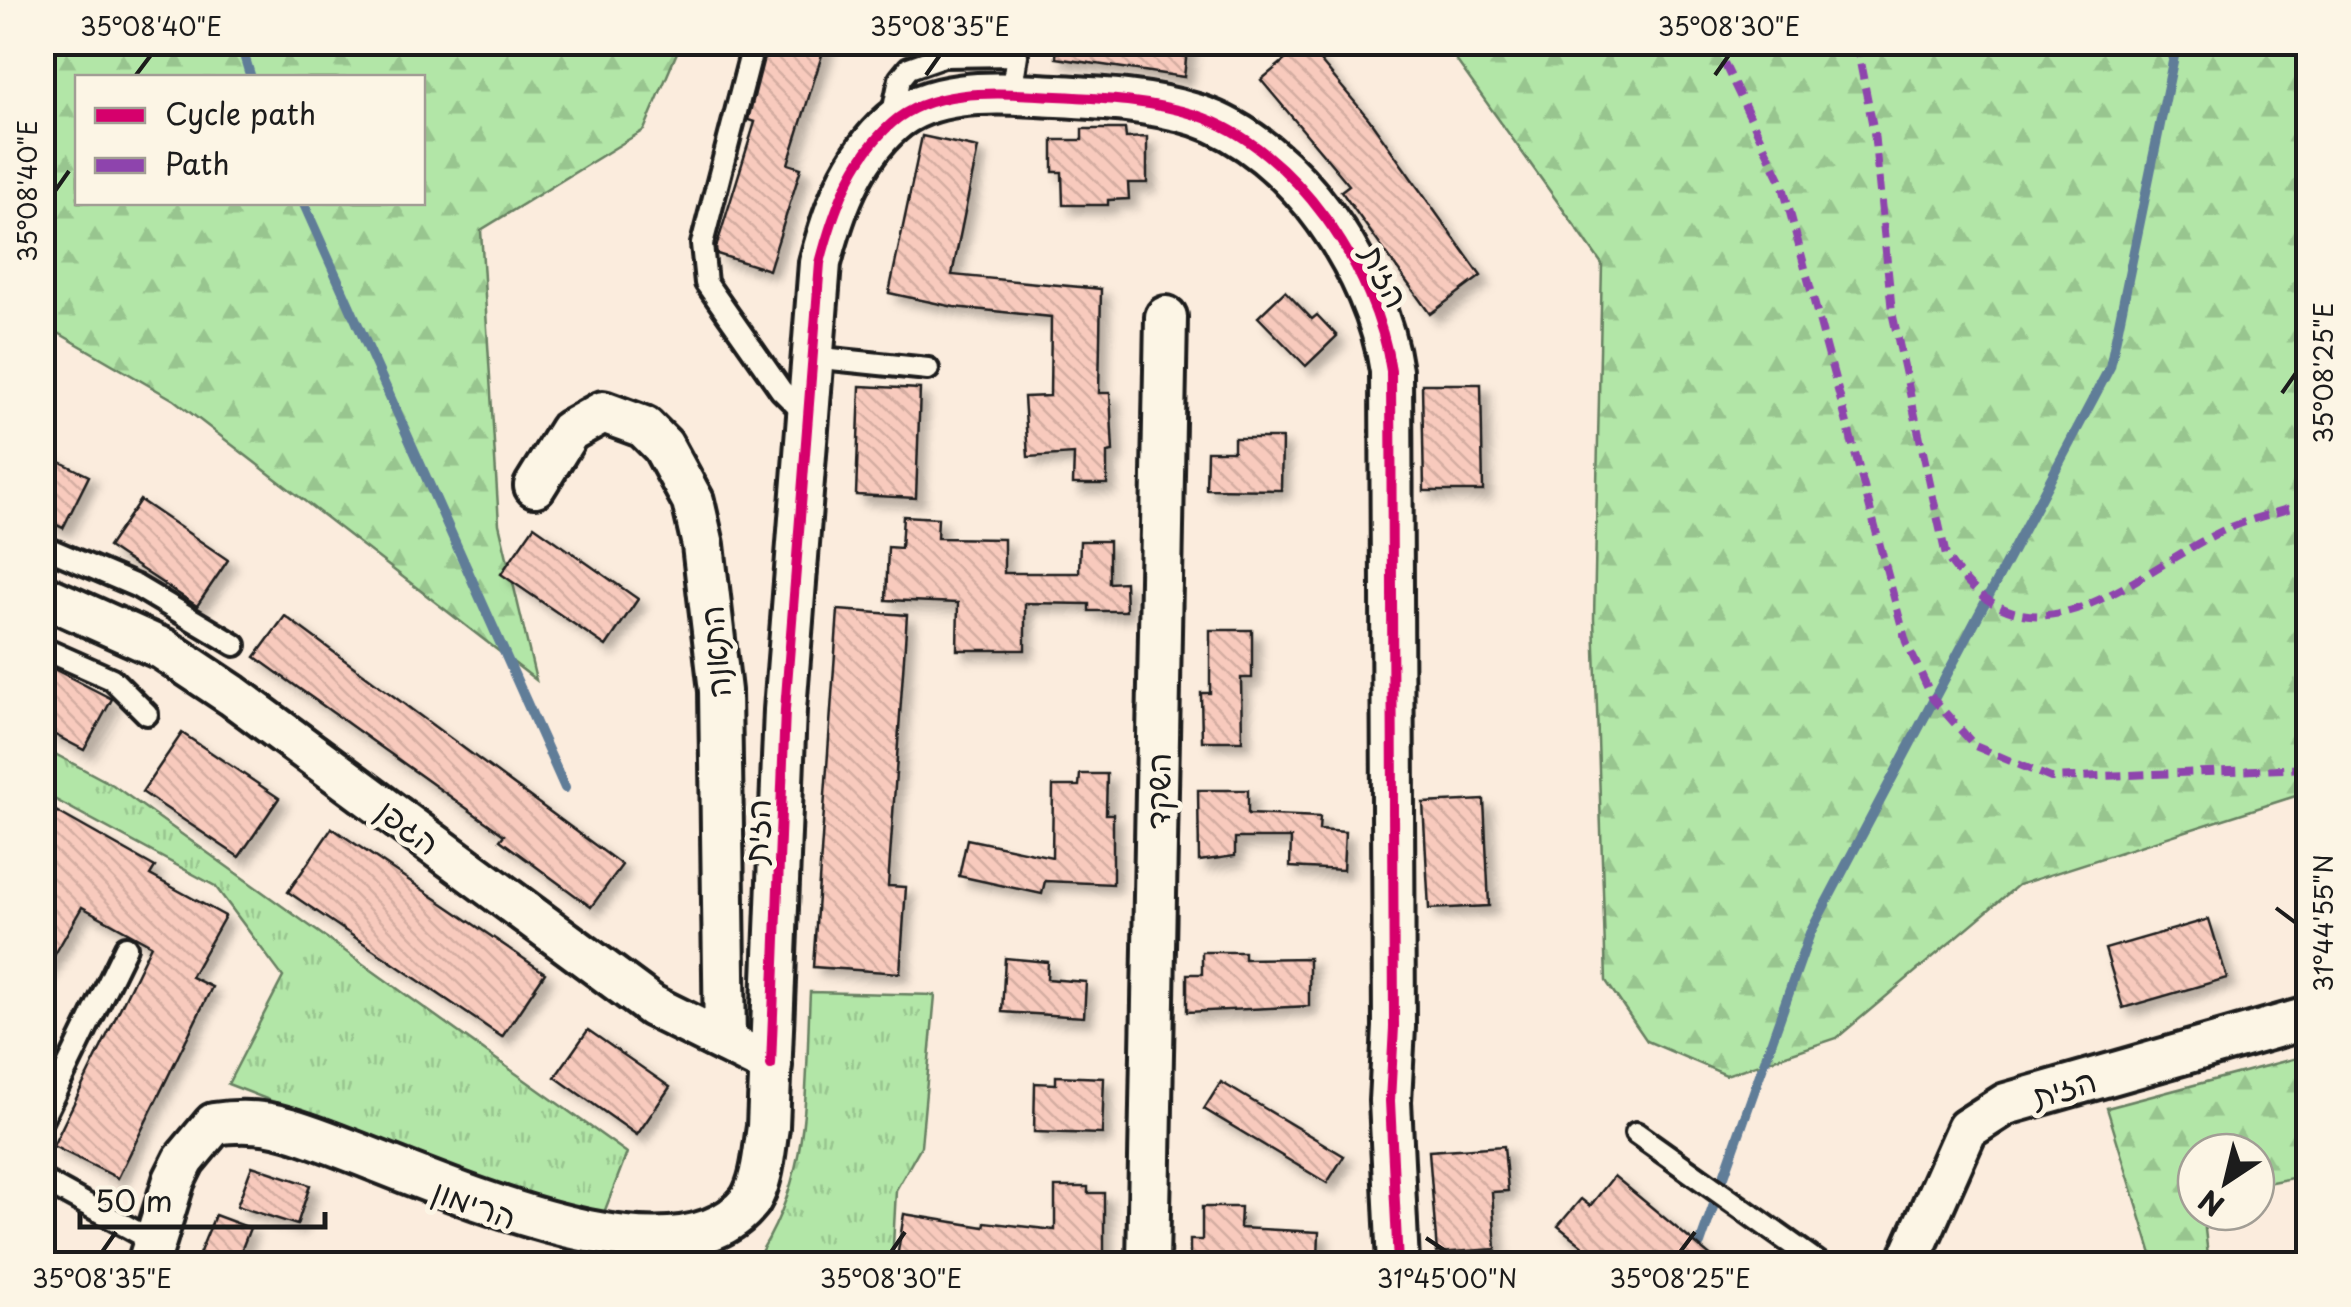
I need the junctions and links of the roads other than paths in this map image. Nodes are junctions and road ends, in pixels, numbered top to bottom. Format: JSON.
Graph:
{"nodes":[{"id":1,"x":754,"y":42,"type":"edge"},
{"id":2,"x":1166,"y":317,"type":"dead end"},
{"id":3,"x":812,"y":357,"type":"junction"},
{"id":4,"x":928,"y":369,"type":"dead end"},
{"id":5,"x":808,"y":417,"type":"junction"},
{"id":6,"x":536,"y":486,"type":"dead end"},
{"id":7,"x":42,"y":546,"type":"edge"},
{"id":8,"x":42,"y":596,"type":"edge"},
{"id":9,"x":235,"y":644,"type":"dead end"},
{"id":10,"x":42,"y":648,"type":"edge"},
{"id":11,"x":147,"y":714,"type":"dead end"},
{"id":12,"x":126,"y":947,"type":"dead end"},
{"id":13,"x":2308,"y":1018,"type":"edge"},
{"id":14,"x":725,"y":1042,"type":"junction"},
{"id":15,"x":770,"y":1065,"type":"junction"},
{"id":16,"x":42,"y":1118,"type":"edge"},
{"id":17,"x":1636,"y":1133,"type":"dead end"},
{"id":18,"x":42,"y":1180,"type":"edge"},
{"id":19,"x":151,"y":1254,"type":"edge"},
{"id":20,"x":1148,"y":1264,"type":"edge"},
{"id":21,"x":1398,"y":1264,"type":"edge"},
{"id":22,"x":1820,"y":1264,"type":"edge"},
{"id":23,"x":1907,"y":1264,"type":"edge"}],
"edges":[{"from":1,"to":5,"type":"lane"},
{"from":2,"to":20,"type":"street","name":"השקד"},
{"from":3,"to":4,"type":"lane"},
{"from":3,"to":5,"type":"street","name":"הזית"},
{"from":3,"to":21,"type":"street","name":"הזית"},
{"from":5,"to":15,"type":"street","name":"הזית"},
{"from":6,"to":14,"type":"street","name":"התאנה"},
{"from":7,"to":9,"type":"lane"},
{"from":8,"to":14,"type":"street","name":"הגפן"},
{"from":10,"to":11,"type":"lane"},
{"from":12,"to":16,"type":"lane"},
{"from":13,"to":23,"type":"street","name":"הזית"},
{"from":14,"to":15,"type":"street","name":"הגפן"},
{"from":15,"to":19,"type":"street","name":"הרימון"},
{"from":17,"to":22,"type":"lane"},
{"from":18,"to":19,"type":"lane"}]}
